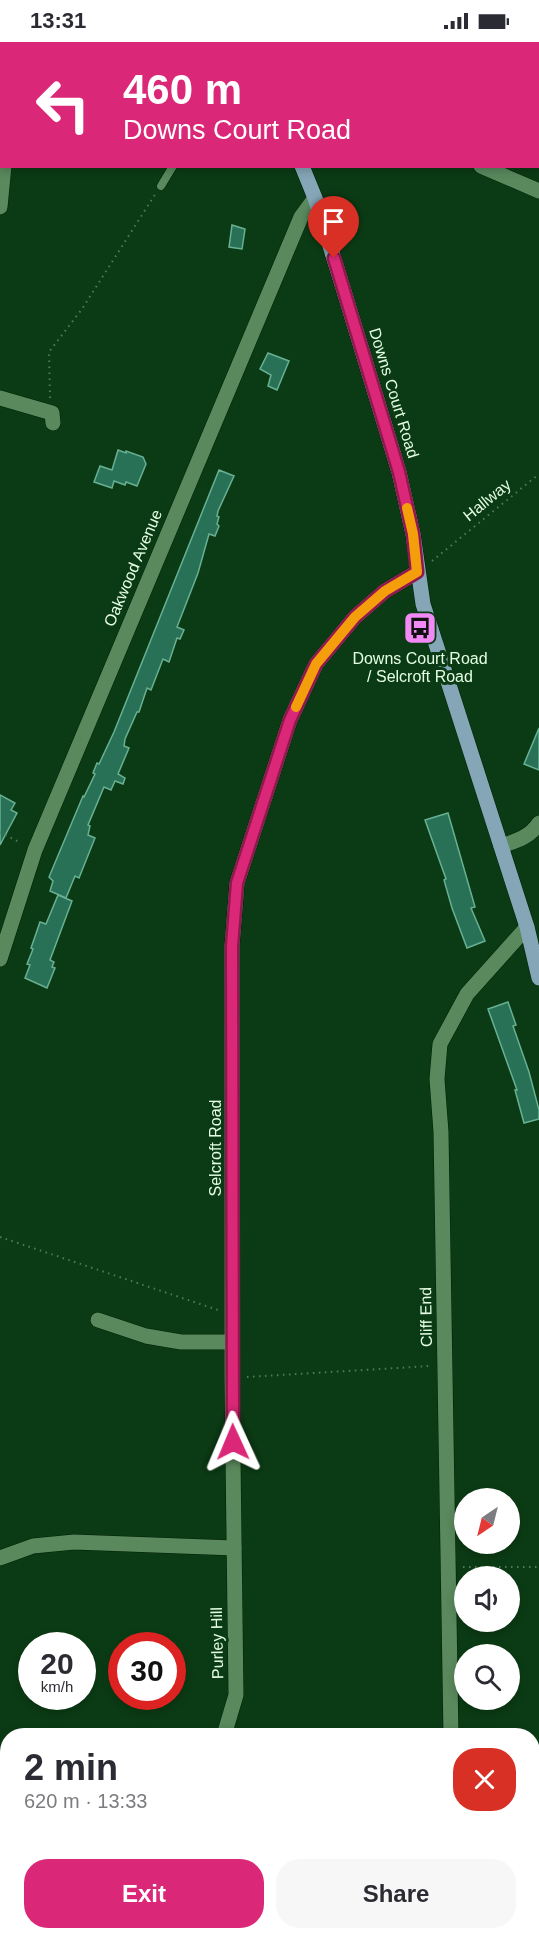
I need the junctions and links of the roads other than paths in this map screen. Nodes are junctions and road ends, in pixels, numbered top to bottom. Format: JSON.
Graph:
{"nodes":[{"id":1,"x":4,"y":168,"type":"edge"},
{"id":2,"x":172,"y":168,"type":"edge"},
{"id":3,"x":303,"y":168,"type":"edge"},
{"id":4,"x":486,"y":168,"type":"edge"},
{"id":5,"x":161,"y":186,"type":"road end"},
{"id":6,"x":539,"y":191,"type":"edge"},
{"id":7,"x":315,"y":198,"type":"junction"},
{"id":8,"x":0,"y":207,"type":"edge"},
{"id":9,"x":0,"y":398,"type":"edge"},
{"id":10,"x":52,"y":413,"type":"road end"},
{"id":11,"x":417,"y":572,"type":"junction"},
{"id":12,"x":539,"y":824,"type":"edge"},
{"id":13,"x":501,"y":846,"type":"junction"},
{"id":14,"x":527,"y":927,"type":"junction"},
{"id":15,"x":0,"y":959,"type":"edge"},
{"id":16,"x":539,"y":978,"type":"edge"},
{"id":17,"x":98,"y":1320,"type":"dead end"},
{"id":18,"x":232,"y":1342,"type":"junction"},
{"id":19,"x":234,"y":1548,"type":"junction"},
{"id":20,"x":0,"y":1558,"type":"edge"},
{"id":21,"x":226,"y":1728,"type":"edge"},
{"id":22,"x":451,"y":1728,"type":"edge"}],
"edges":[{"from":1,"to":8,"type":"street"},
{"from":2,"to":5,"type":"lane"},
{"from":3,"to":7,"type":"main road","name":"Downs Court Road"},
{"from":4,"to":6,"type":"street"},
{"from":7,"to":11,"type":"main road","name":"Downs Court Road"},
{"from":7,"to":15,"type":"street","name":"Oakwood Avenue"},
{"from":9,"to":10,"type":"street"},
{"from":11,"to":13,"type":"main road","name":"Downs Court Road"},
{"from":11,"to":18,"type":"street","name":"Selcroft Road"},
{"from":12,"to":13,"type":"street"},
{"from":13,"to":14,"type":"main road","name":"Downs Court Road"},
{"from":14,"to":16,"type":"main road","name":"Downs Court Road"},
{"from":14,"to":22,"type":"street","name":"Cliff End"},
{"from":17,"to":18,"type":"street"},
{"from":18,"to":19,"type":"street","name":"Selcroft Road"},
{"from":19,"to":20,"type":"street"},
{"from":19,"to":21,"type":"street","name":"Purley Hill"}]}
